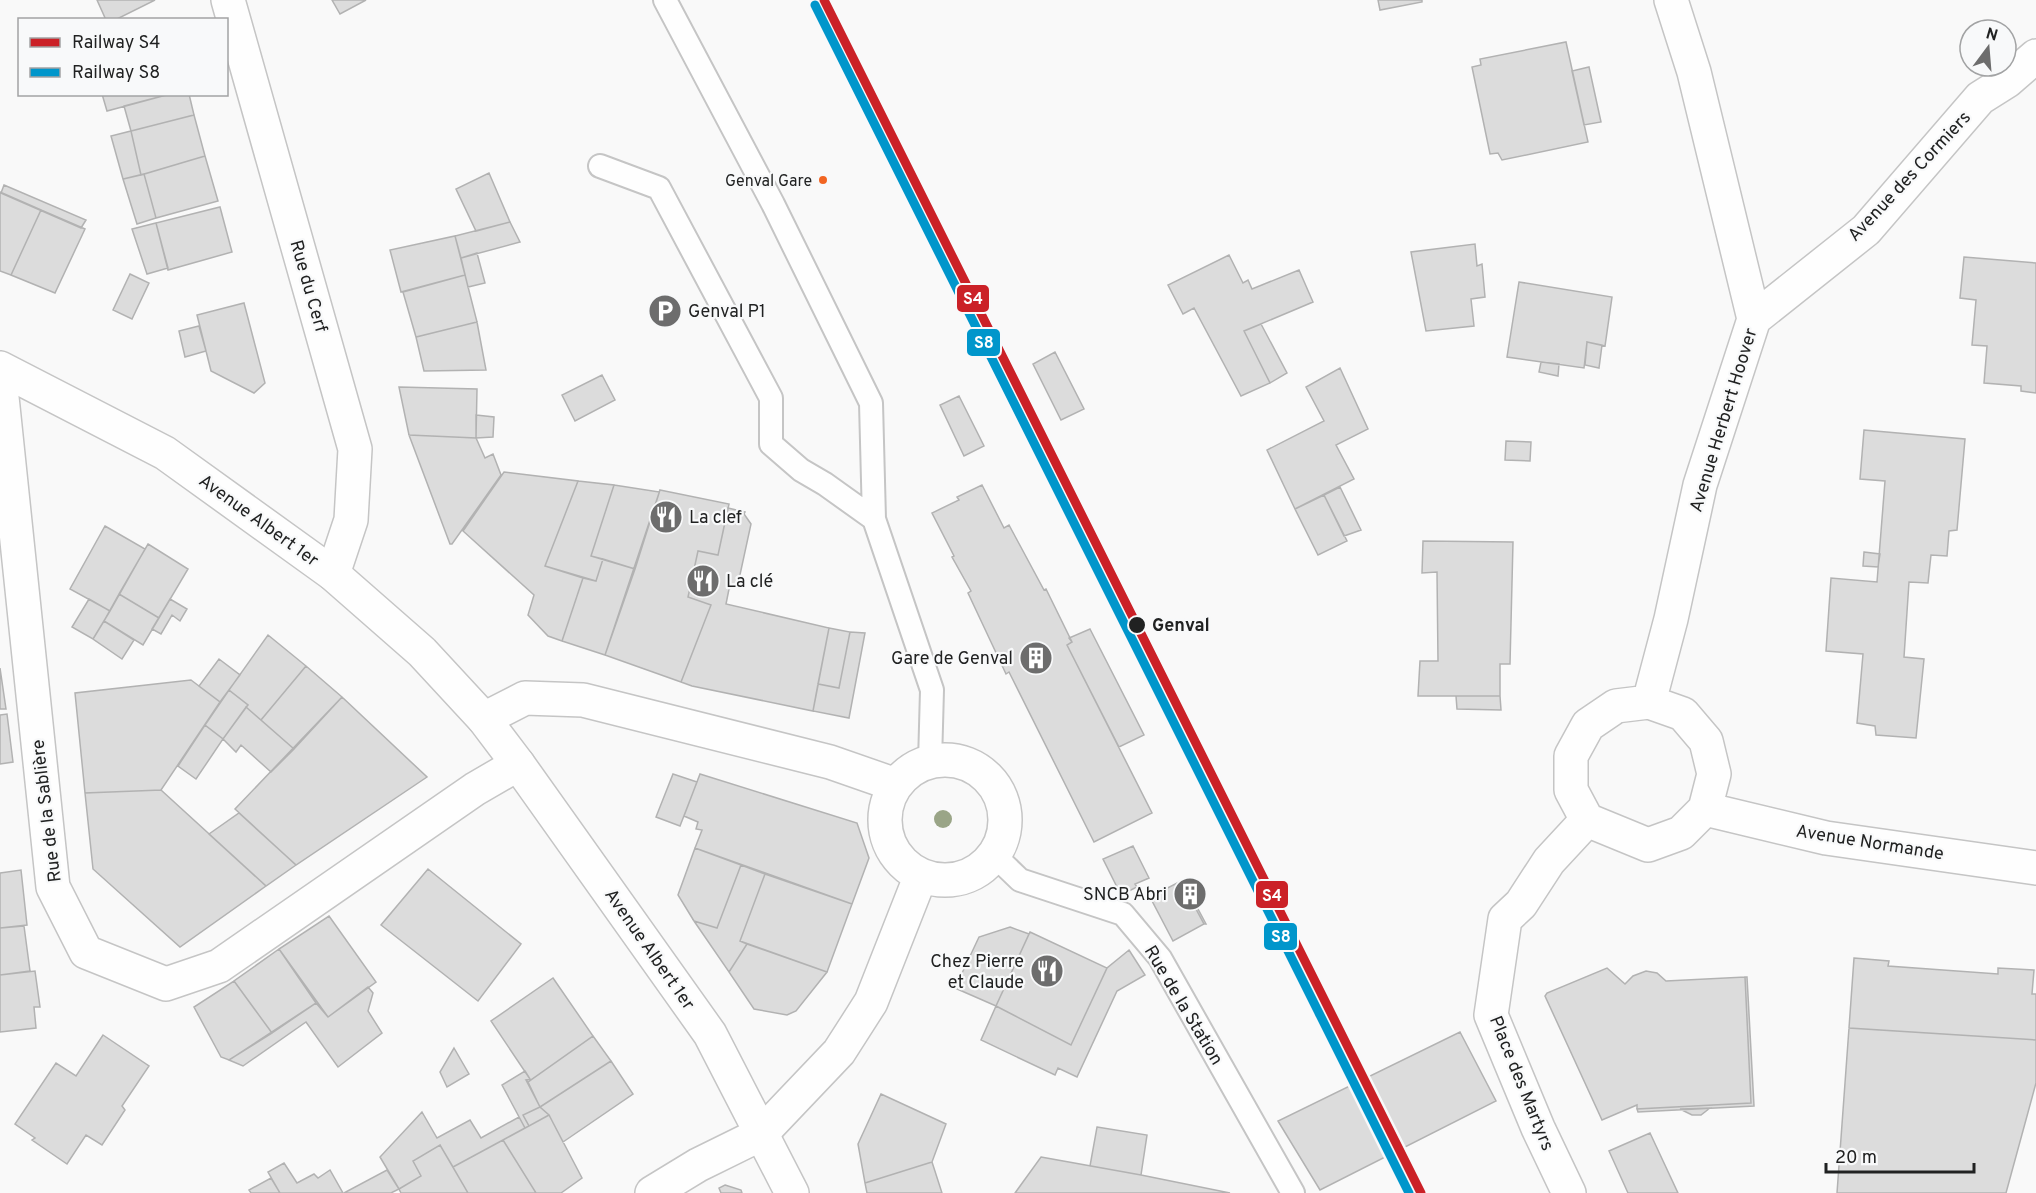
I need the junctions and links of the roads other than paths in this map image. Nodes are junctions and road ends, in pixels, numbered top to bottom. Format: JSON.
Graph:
{"nodes":[{"id":1,"x":228,"y":0,"type":"edge"},
{"id":2,"x":665,"y":0,"type":"edge"},
{"id":3,"x":1671,"y":0,"type":"edge"},
{"id":4,"x":2036,"y":56,"type":"edge"},
{"id":5,"x":600,"y":166,"type":"dead end"},
{"id":6,"x":1754,"y":319,"type":"junction"},
{"id":7,"x":0,"y":368,"type":"edge"},
{"id":8,"x":0,"y":378,"type":"edge"},
{"id":9,"x":874,"y":519,"type":"junction"},
{"id":10,"x":333,"y":574,"type":"junction"},
{"id":11,"x":1649,"y":702,"type":"junction"},
{"id":12,"x":484,"y":719,"type":"junction"},
{"id":13,"x":930,"y":762,"type":"junction"},
{"id":14,"x":518,"y":764,"type":"junction"},
{"id":15,"x":896,"y":784,"type":"junction"},
{"id":16,"x":1705,"y":809,"type":"junction"},
{"id":17,"x":1587,"y":820,"type":"junction"},
{"id":18,"x":994,"y":855,"type":"junction"},
{"id":19,"x":2036,"y":868,"type":"edge"},
{"id":20,"x":921,"y":875,"type":"junction"},
{"id":21,"x":761,"y":1134,"type":"junction"},
{"id":22,"x":652,"y":1193,"type":"edge"},
{"id":23,"x":792,"y":1193,"type":"edge"},
{"id":24,"x":1293,"y":1193,"type":"edge"},
{"id":25,"x":1569,"y":1193,"type":"edge"}],
"edges":[{"from":1,"to":10,"type":"street","name":"Rue du Cerf"},
{"from":2,"to":9,"type":"lane"},
{"from":3,"to":6,"type":"street","name":"Avenue Herbert Hoover"},
{"from":4,"to":6,"type":"street","name":"Avenue des Cormiers"},
{"from":5,"to":9,"type":"lane"},
{"from":6,"to":11,"type":"street","name":"Avenue Herbert Hoover"},
{"from":7,"to":10,"type":"street","name":"Avenue Albert 1er"},
{"from":8,"to":14,"type":"street","name":"Rue de la Sablière"},
{"from":9,"to":13,"type":"lane"},
{"from":10,"to":12,"type":"street","name":"Avenue Albert 1er"},
{"from":11,"to":16,"type":"street"},
{"from":11,"to":17,"type":"street"},
{"from":12,"to":14,"type":"street","name":"Avenue Albert 1er"},
{"from":12,"to":15,"type":"street"},
{"from":13,"to":15,"type":"street"},
{"from":13,"to":18,"type":"street"},
{"from":14,"to":21,"type":"street","name":"Avenue Albert 1er"},
{"from":15,"to":20,"type":"street"},
{"from":16,"to":17,"type":"street"},
{"from":16,"to":19,"type":"street","name":"Avenue Normande"},
{"from":17,"to":25,"type":"street","name":"Place des Martyrs"},
{"from":18,"to":20,"type":"street"},
{"from":18,"to":24,"type":"lane","name":"Rue de la Station"},
{"from":20,"to":21,"type":"street"},
{"from":21,"to":22,"type":"street"},
{"from":21,"to":23,"type":"street","name":"Avenue Albert 1er"}]}
